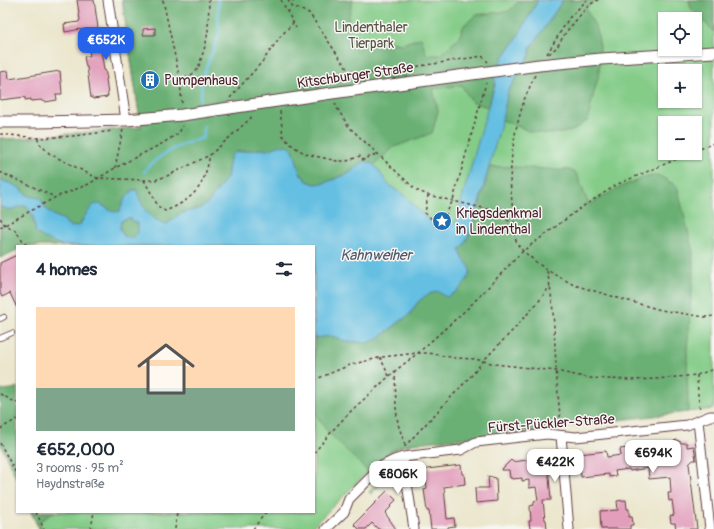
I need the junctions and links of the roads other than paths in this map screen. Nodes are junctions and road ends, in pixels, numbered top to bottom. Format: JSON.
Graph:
{"nodes":[{"id":1,"x":108,"y":0,"type":"edge"},
{"id":2,"x":714,"y":52,"type":"edge"},
{"id":3,"x":124,"y":120,"type":"junction"},
{"id":4,"x":0,"y":122,"type":"edge"},
{"id":5,"x":12,"y":333,"type":"dead end"},
{"id":6,"x":0,"y":338,"type":"edge"},
{"id":7,"x":714,"y":416,"type":"edge"},
{"id":8,"x":699,"y":420,"type":"junction"},
{"id":9,"x":561,"y":436,"type":"junction"},
{"id":10,"x":403,"y":457,"type":"junction"},
{"id":11,"x":326,"y":529,"type":"edge"},
{"id":12,"x":414,"y":529,"type":"edge"},
{"id":13,"x":569,"y":529,"type":"edge"},
{"id":14,"x":710,"y":529,"type":"edge"}],
"edges":[{"from":1,"to":3,"type":"street"},
{"from":2,"to":3,"type":"street","name":"Kitschburger Straße"},
{"from":3,"to":4,"type":"street","name":"Kitschburger Straße"},
{"from":5,"to":6,"type":"lane"},
{"from":7,"to":8,"type":"street","name":"Fürst-Pückler-Straße"},
{"from":8,"to":9,"type":"street","name":"Fürst-Pückler-Straße"},
{"from":8,"to":14,"type":"street"},
{"from":9,"to":10,"type":"street","name":"Fürst-Pückler-Straße"},
{"from":9,"to":13,"type":"street"},
{"from":10,"to":11,"type":"street","name":"Fürst-Pückler-Straße"},
{"from":10,"to":12,"type":"street"}]}
